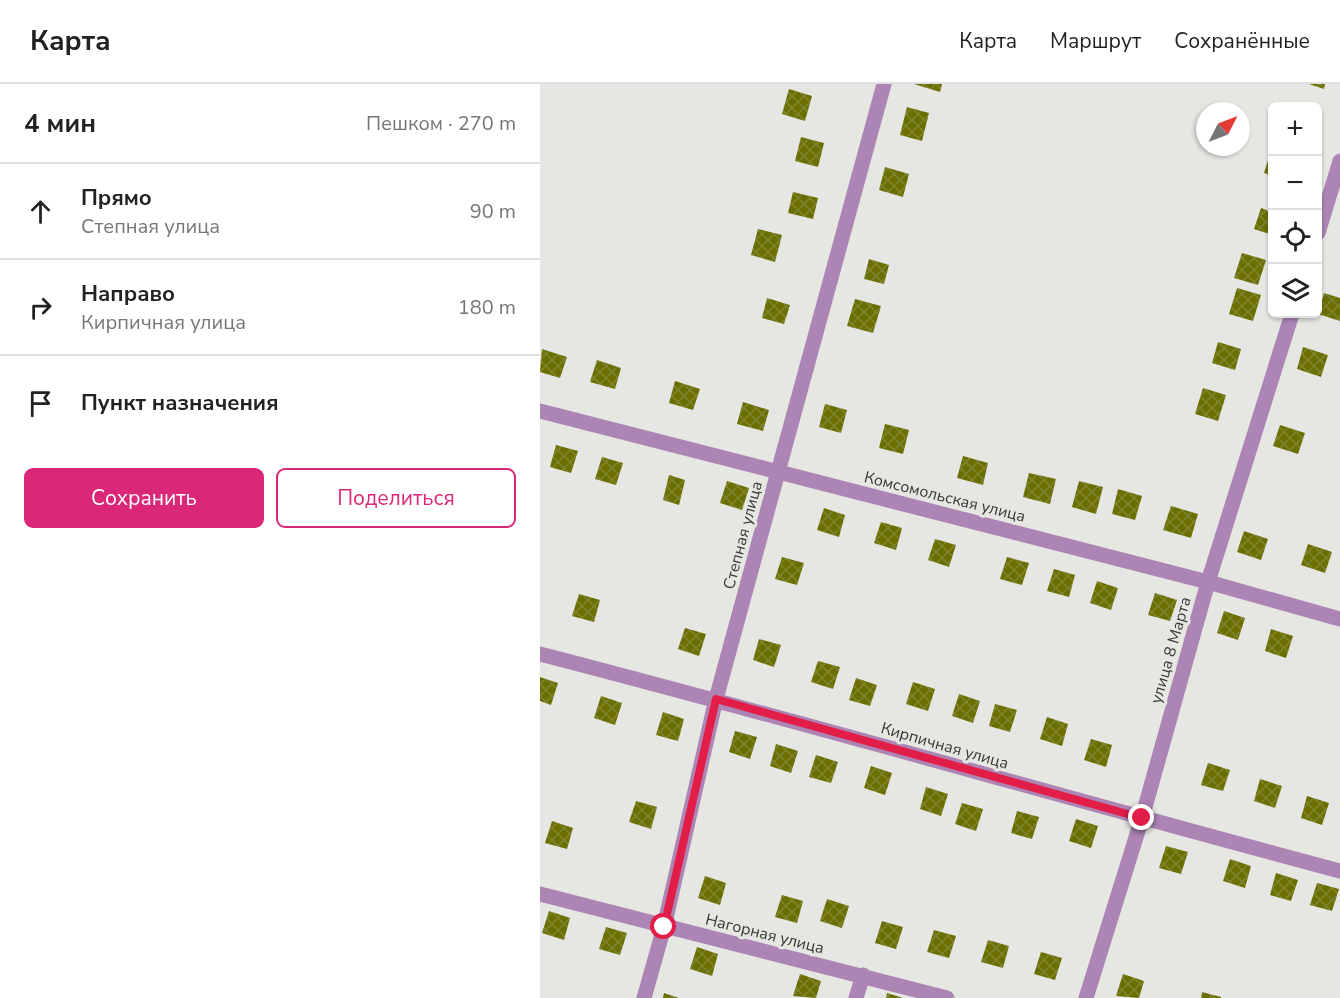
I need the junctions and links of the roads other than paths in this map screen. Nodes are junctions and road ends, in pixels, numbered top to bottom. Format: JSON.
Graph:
{"nodes":[{"id":1,"x":884,"y":84,"type":"edge"},
{"id":2,"x":1340,"y":161,"type":"edge"},
{"id":3,"x":1322,"y":217,"type":"edge"},
{"id":4,"x":1291,"y":318,"type":"edge"},
{"id":5,"x":540,"y":411,"type":"edge"},
{"id":6,"x":778,"y":472,"type":"junction"},
{"id":7,"x":1208,"y":582,"type":"junction"},
{"id":8,"x":1340,"y":619,"type":"edge"},
{"id":9,"x":540,"y":654,"type":"edge"},
{"id":10,"x":716,"y":699,"type":"junction"},
{"id":11,"x":1142,"y":818,"type":"junction"},
{"id":12,"x":1340,"y":871,"type":"edge"},
{"id":13,"x":540,"y":894,"type":"edge"},
{"id":14,"x":664,"y":927,"type":"junction"},
{"id":15,"x":863,"y":975,"type":"junction"},
{"id":16,"x":644,"y":998,"type":"edge"},
{"id":17,"x":856,"y":998,"type":"edge"},
{"id":18,"x":947,"y":998,"type":"edge"},
{"id":19,"x":1086,"y":998,"type":"edge"}],
"edges":[{"from":1,"to":6,"type":"street","name":"Степная улица"},
{"from":2,"to":3,"type":"street"},
{"from":4,"to":7,"type":"street","name":"улица 8 Марта"},
{"from":5,"to":6,"type":"street","name":"Комсомольская улица"},
{"from":6,"to":7,"type":"street","name":"Комсомольская улица"},
{"from":6,"to":10,"type":"street","name":"Степная улица"},
{"from":7,"to":8,"type":"street","name":"Комсомольская улица"},
{"from":7,"to":11,"type":"street","name":"улица 8 Марта"},
{"from":9,"to":10,"type":"street","name":"Кирпичная улица"},
{"from":10,"to":11,"type":"street","name":"Кирпичная улица"},
{"from":10,"to":14,"type":"street","name":"Степная улица"},
{"from":11,"to":12,"type":"street","name":"Кирпичная улица"},
{"from":11,"to":19,"type":"street","name":"улица 8 Марта"},
{"from":13,"to":14,"type":"street","name":"Нагорная улица"},
{"from":14,"to":15,"type":"street","name":"Нагорная улица"},
{"from":14,"to":16,"type":"street","name":"Степная улица"},
{"from":15,"to":17,"type":"street"},
{"from":15,"to":18,"type":"street","name":"Нагорная улица"}]}
